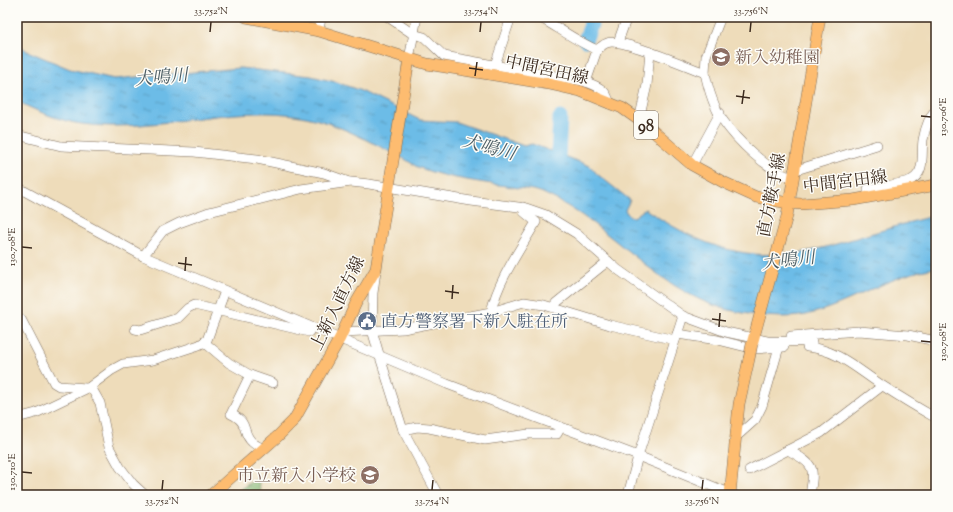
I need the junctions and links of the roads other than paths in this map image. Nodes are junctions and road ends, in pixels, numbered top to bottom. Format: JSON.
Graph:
{"nodes":[{"id":1,"x":246,"y":17,"type":"edge"},
{"id":2,"x":321,"y":17,"type":"edge"},
{"id":3,"x":388,"y":17,"type":"edge"},
{"id":4,"x":417,"y":17,"type":"edge"},
{"id":5,"x":511,"y":17,"type":"edge"},
{"id":6,"x":539,"y":17,"type":"edge"},
{"id":7,"x":627,"y":17,"type":"edge"},
{"id":8,"x":721,"y":17,"type":"edge"},
{"id":9,"x":820,"y":17,"type":"edge"},
{"id":10,"x":291,"y":21,"type":"edge"},
{"id":11,"x":319,"y":31,"type":"junction"},
{"id":12,"x":413,"y":34,"type":"junction"},
{"id":13,"x":618,"y":42,"type":"junction"},
{"id":14,"x":597,"y":50,"type":"junction"},
{"id":15,"x":650,"y":52,"type":"junction"},
{"id":16,"x":409,"y":60,"type":"junction"},
{"id":17,"x":495,"y":65,"type":"junction"},
{"id":18,"x":705,"y":73,"type":"junction"},
{"id":19,"x":586,"y":82,"type":"junction"},
{"id":20,"x":610,"y":104,"type":"junction"},
{"id":21,"x":936,"y":108,"type":"edge"},
{"id":22,"x":720,"y":113,"type":"junction"},
{"id":23,"x":639,"y":120,"type":"junction"},
{"id":24,"x":17,"y":135,"type":"edge"},
{"id":25,"x":877,"y":145,"type":"dead end"},
{"id":26,"x":692,"y":164,"type":"junction"},
{"id":27,"x":793,"y":174,"type":"junction"},
{"id":28,"x":351,"y":182,"type":"junction"},
{"id":29,"x":390,"y":186,"type":"junction"},
{"id":30,"x":936,"y":186,"type":"edge"},
{"id":31,"x":17,"y":187,"type":"edge"},
{"id":32,"x":868,"y":196,"type":"junction"},
{"id":33,"x":788,"y":203,"type":"junction"},
{"id":34,"x":523,"y":207,"type":"junction"},
{"id":35,"x":143,"y":256,"type":"junction"},
{"id":36,"x":608,"y":260,"type":"junction"},
{"id":37,"x":376,"y":269,"type":"junction"},
{"id":38,"x":225,"y":291,"type":"junction"},
{"id":39,"x":552,"y":307,"type":"junction"},
{"id":40,"x":218,"y":310,"type":"junction"},
{"id":41,"x":491,"y":312,"type":"junction"},
{"id":42,"x":683,"y":316,"type":"junction"},
{"id":43,"x":17,"y":320,"type":"edge"},
{"id":44,"x":135,"y":329,"type":"dead end"},
{"id":45,"x":318,"y":330,"type":"junction"},
{"id":46,"x":372,"y":330,"type":"junction"},
{"id":47,"x":341,"y":335,"type":"junction"},
{"id":48,"x":676,"y":337,"type":"junction"},
{"id":49,"x":754,"y":338,"type":"junction"},
{"id":50,"x":936,"y":341,"type":"edge"},
{"id":51,"x":204,"y":342,"type":"junction"},
{"id":52,"x":779,"y":347,"type":"junction"},
{"id":53,"x":812,"y":347,"type":"junction"},
{"id":54,"x":379,"y":354,"type":"junction"},
{"id":55,"x":250,"y":375,"type":"junction"},
{"id":56,"x":273,"y":383,"type":"dead end"},
{"id":57,"x":882,"y":386,"type":"junction"},
{"id":58,"x":89,"y":388,"type":"junction"},
{"id":59,"x":934,"y":414,"type":"edge"},
{"id":60,"x":17,"y":418,"type":"edge"},
{"id":61,"x":561,"y":427,"type":"junction"},
{"id":62,"x":403,"y":430,"type":"junction"},
{"id":63,"x":736,"y":437,"type":"junction"},
{"id":64,"x":264,"y":449,"type":"junction"},
{"id":65,"x":788,"y":450,"type":"junction"},
{"id":66,"x":638,"y":456,"type":"junction"},
{"id":67,"x":749,"y":470,"type":"dead end"},
{"id":68,"x":732,"y":494,"type":"edge"},
{"id":69,"x":145,"y":495,"type":"edge"},
{"id":70,"x":211,"y":495,"type":"edge"},
{"id":71,"x":438,"y":495,"type":"edge"},
{"id":72,"x":628,"y":495,"type":"edge"},
{"id":73,"x":810,"y":495,"type":"edge"}],
"edges":[{"from":1,"to":10,"type":"main road","name":"中間宮田線","number":"98"},
{"from":2,"to":11,"type":"street"},
{"from":3,"to":12,"type":"street"},
{"from":4,"to":12,"type":"street"},
{"from":5,"to":17,"type":"street"},
{"from":6,"to":14,"type":"street"},
{"from":7,"to":13,"type":"street"},
{"from":8,"to":18,"type":"street"},
{"from":9,"to":27,"type":"main road","name":"直方鞍手線"},
{"from":10,"to":11,"type":"main road","name":"中間宮田線","number":"98"},
{"from":11,"to":16,"type":"main road","name":"中間宮田線","number":"98"},
{"from":12,"to":16,"type":"street"},
{"from":12,"to":17,"type":"street"},
{"from":13,"to":14,"type":"street"},
{"from":13,"to":15,"type":"street"},
{"from":14,"to":19,"type":"street"},
{"from":15,"to":18,"type":"street"},
{"from":15,"to":23,"type":"street"},
{"from":16,"to":20,"type":"main road","name":"中間宮田線","number":"98"},
{"from":16,"to":29,"type":"main road","name":"上新入直方線"},
{"from":17,"to":19,"type":"street"},
{"from":18,"to":22,"type":"street"},
{"from":19,"to":20,"type":"street"},
{"from":20,"to":23,"type":"main road","name":"中間宮田線","number":"98"},
{"from":21,"to":32,"type":"street"},
{"from":22,"to":26,"type":"street"},
{"from":22,"to":27,"type":"street"},
{"from":23,"to":26,"type":"main road","name":"中間宮田線","number":"98"},
{"from":24,"to":28,"type":"street"},
{"from":25,"to":27,"type":"street"},
{"from":26,"to":33,"type":"main road","name":"中間宮田線","number":"98"},
{"from":27,"to":33,"type":"main road","name":"直方鞍手線"},
{"from":28,"to":29,"type":"street"},
{"from":28,"to":35,"type":"street"},
{"from":29,"to":34,"type":"street"},
{"from":29,"to":37,"type":"main road","name":"上新入直方線"},
{"from":30,"to":32,"type":"main road","name":"中間宮田線","number":"98"},
{"from":31,"to":35,"type":"street"},
{"from":32,"to":33,"type":"main road","name":"中間宮田線","number":"98"},
{"from":33,"to":49,"type":"main road","name":"直方鞍手線"},
{"from":34,"to":36,"type":"street"},
{"from":34,"to":41,"type":"street"},
{"from":35,"to":38,"type":"street"},
{"from":36,"to":39,"type":"street"},
{"from":36,"to":42,"type":"street"},
{"from":37,"to":46,"type":"street"},
{"from":37,"to":47,"type":"main road","name":"上新入直方線"},
{"from":38,"to":40,"type":"street"},
{"from":38,"to":45,"type":"street"},
{"from":39,"to":41,"type":"street"},
{"from":39,"to":48,"type":"street"},
{"from":40,"to":44,"type":"street"},
{"from":40,"to":45,"type":"street"},
{"from":40,"to":51,"type":"street"},
{"from":41,"to":46,"type":"street"},
{"from":42,"to":48,"type":"street"},
{"from":42,"to":49,"type":"street"},
{"from":43,"to":58,"type":"street"},
{"from":45,"to":47,"type":"street"},
{"from":46,"to":47,"type":"street"},
{"from":46,"to":54,"type":"street"},
{"from":47,"to":54,"type":"street"},
{"from":47,"to":64,"type":"main road","name":"上新入直方線"},
{"from":48,"to":52,"type":"street"},
{"from":48,"to":66,"type":"street"},
{"from":49,"to":50,"type":"street"},
{"from":49,"to":53,"type":"street"},
{"from":49,"to":63,"type":"main road","name":"直方鞍手線","bridge":true},
{"from":51,"to":55,"type":"street"},
{"from":51,"to":58,"type":"street"},
{"from":52,"to":53,"type":"street"},
{"from":52,"to":63,"type":"street"},
{"from":53,"to":57,"type":"street"},
{"from":54,"to":61,"type":"street"},
{"from":54,"to":62,"type":"street"},
{"from":55,"to":56,"type":"street"},
{"from":55,"to":64,"type":"street"},
{"from":57,"to":59,"type":"street"},
{"from":57,"to":65,"type":"street"},
{"from":58,"to":60,"type":"street"},
{"from":58,"to":69,"type":"street"},
{"from":61,"to":62,"type":"street"},
{"from":61,"to":66,"type":"street"},
{"from":62,"to":71,"type":"street"},
{"from":63,"to":68,"type":"main road","name":"直方鞍手線"},
{"from":64,"to":70,"type":"main road","name":"上新入直方線"},
{"from":65,"to":67,"type":"street"},
{"from":65,"to":73,"type":"street"},
{"from":66,"to":68,"type":"street"},
{"from":66,"to":72,"type":"street"}]}
